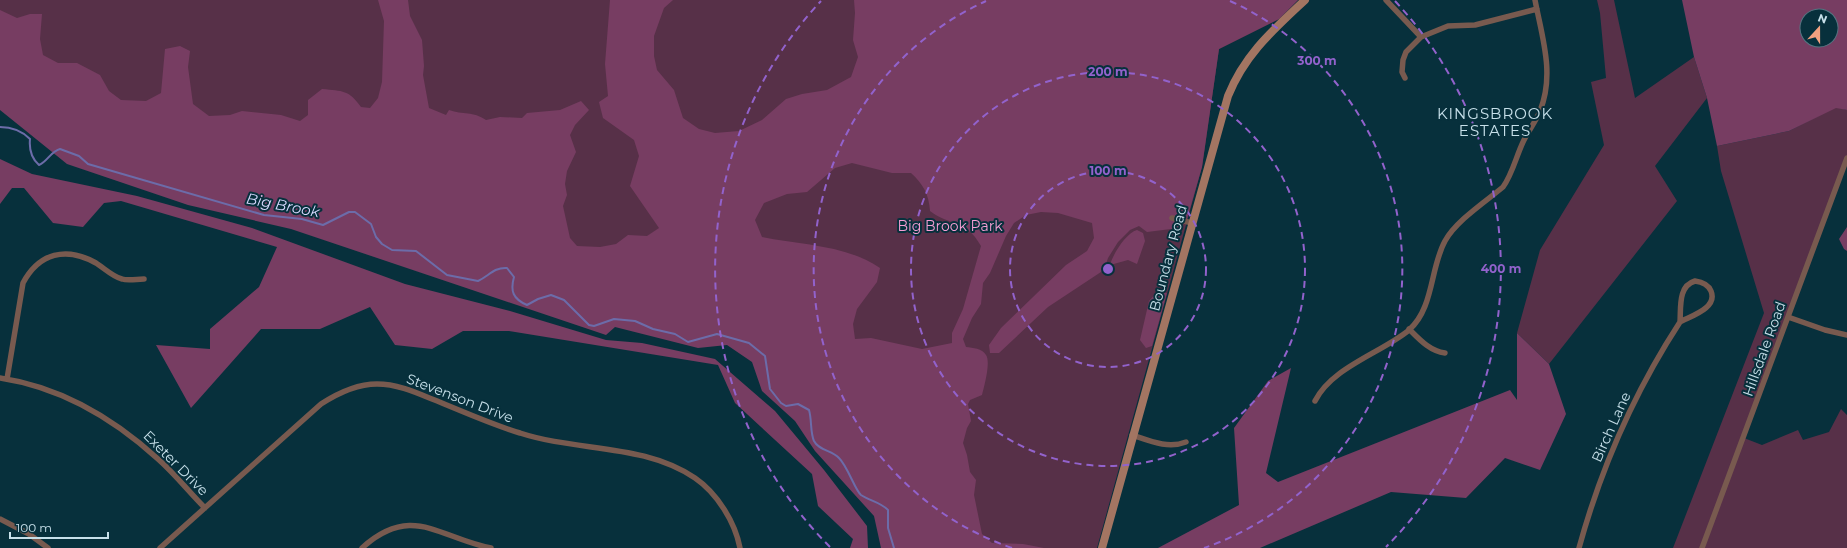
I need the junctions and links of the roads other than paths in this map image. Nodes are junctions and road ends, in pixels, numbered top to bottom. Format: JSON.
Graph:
{"nodes":[{"id":1,"x":1305,"y":0,"type":"edge"},
{"id":2,"x":1386,"y":0,"type":"edge"},
{"id":3,"x":1535,"y":0,"type":"edge"},
{"id":4,"x":1537,"y":9,"type":"junction"},
{"id":5,"x":1420,"y":37,"type":"junction"},
{"id":6,"x":1405,"y":78,"type":"dead end"},
{"id":7,"x":1847,"y":158,"type":"edge"},
{"id":8,"x":1172,"y":218,"type":"dead end"},
{"id":9,"x":1192,"y":223,"type":"junction"},
{"id":10,"x":144,"y":280,"type":"dead end"},
{"id":11,"x":1788,"y":317,"type":"junction"},
{"id":12,"x":1680,"y":322,"type":"junction"},
{"id":13,"x":1409,"y":329,"type":"junction"},
{"id":14,"x":1847,"y":335,"type":"edge"},
{"id":15,"x":1445,"y":353,"type":"dead end"},
{"id":16,"x":0,"y":378,"type":"edge"},
{"id":17,"x":7,"y":379,"type":"junction"},
{"id":18,"x":1315,"y":401,"type":"dead end"},
{"id":19,"x":1132,"y":435,"type":"junction"},
{"id":20,"x":1186,"y":442,"type":"dead end"},
{"id":21,"x":204,"y":508,"type":"junction"},
{"id":22,"x":0,"y":519,"type":"edge"},
{"id":23,"x":482,"y":547,"type":"edge"},
{"id":24,"x":48,"y":548,"type":"edge"},
{"id":25,"x":160,"y":548,"type":"edge"},
{"id":26,"x":362,"y":548,"type":"edge"},
{"id":27,"x":491,"y":548,"type":"edge"},
{"id":28,"x":740,"y":548,"type":"edge"},
{"id":29,"x":1102,"y":548,"type":"edge"},
{"id":30,"x":1578,"y":548,"type":"edge"},
{"id":31,"x":1702,"y":548,"type":"edge"}],
"edges":[{"from":1,"to":9,"type":"street","name":"Boundary Road"},
{"from":2,"to":5,"type":"street"},
{"from":3,"to":4,"type":"street"},
{"from":4,"to":5,"type":"street"},
{"from":4,"to":13,"type":"street"},
{"from":5,"to":6,"type":"street"},
{"from":7,"to":11,"type":"street","name":"Hillsdale Road"},
{"from":8,"to":9,"type":"street"},
{"from":9,"to":19,"type":"street","name":"Boundary Road"},
{"from":10,"to":17,"type":"street"},
{"from":11,"to":14,"type":"street"},
{"from":11,"to":31,"type":"street","name":"Hillsdale Road"},
{"from":12,"to":12,"type":"street","name":"Birch Lane"},
{"from":12,"to":30,"type":"street","name":"Birch Lane"},
{"from":13,"to":15,"type":"street"},
{"from":13,"to":18,"type":"street"},
{"from":16,"to":17,"type":"street","name":"Exeter Drive"},
{"from":17,"to":21,"type":"street","name":"Exeter Drive"},
{"from":19,"to":20,"type":"street"},
{"from":19,"to":29,"type":"street","name":"Boundary Road"},
{"from":21,"to":25,"type":"street","name":"Stevenson Drive"},
{"from":21,"to":28,"type":"street","name":"Stevenson Drive"},
{"from":22,"to":24,"type":"street"},
{"from":23,"to":26,"type":"street"},
{"from":23,"to":27,"type":"street"}]}
